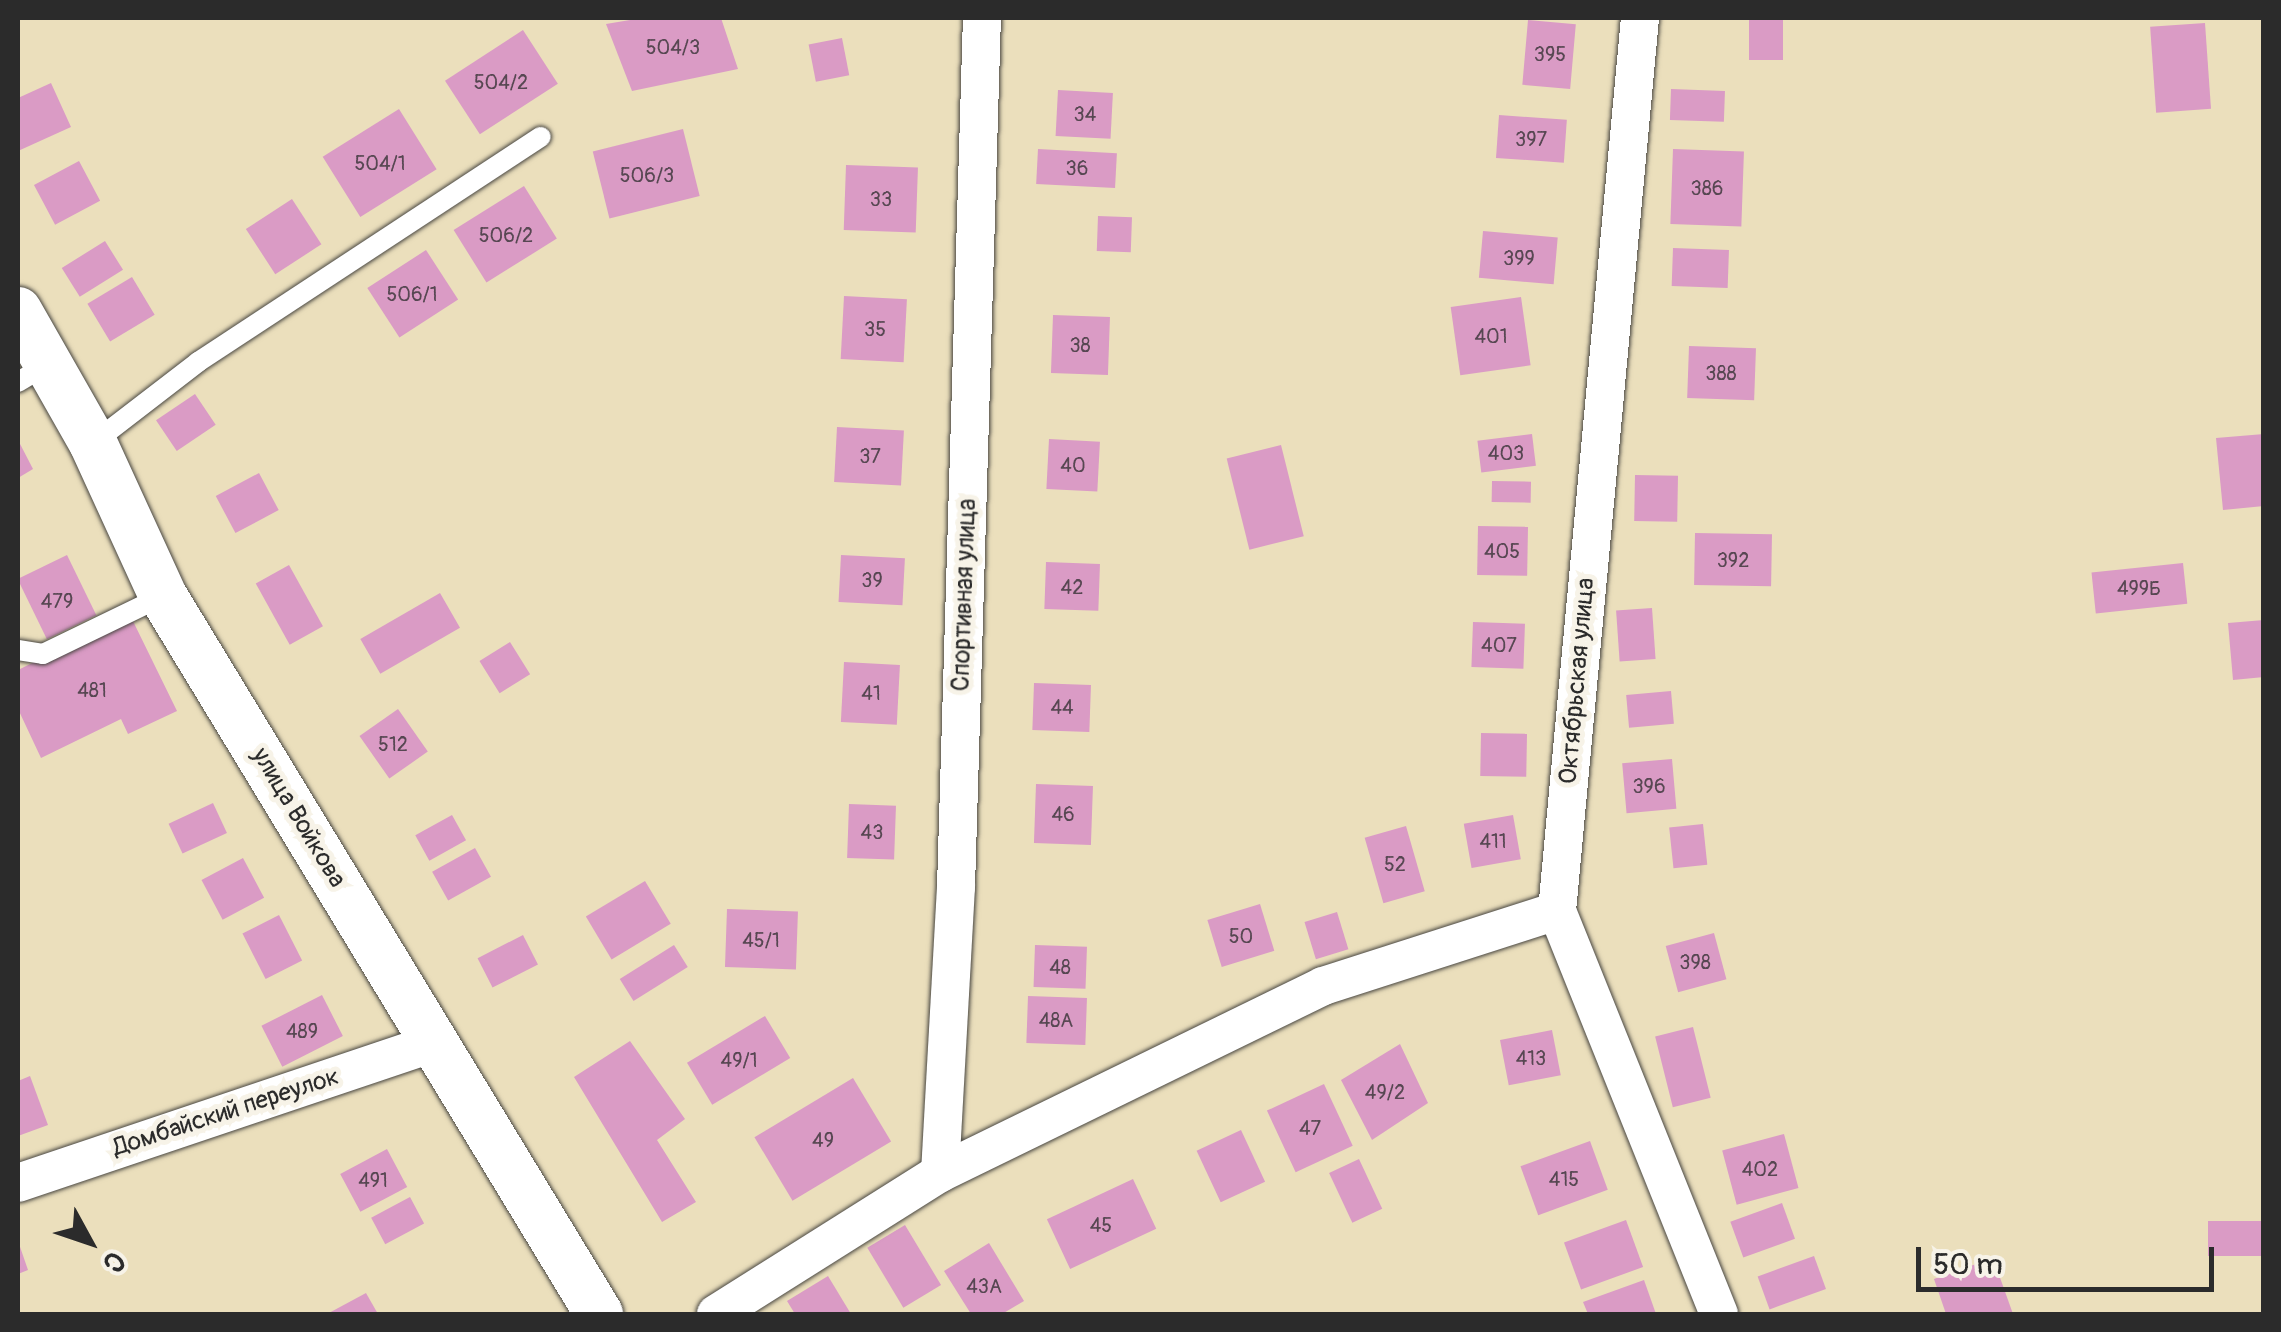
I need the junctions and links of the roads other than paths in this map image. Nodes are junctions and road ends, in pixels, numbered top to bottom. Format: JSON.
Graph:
{"nodes":[{"id":1,"x":982,"y":18,"type":"edge"},
{"id":2,"x":1640,"y":18,"type":"edge"},
{"id":3,"x":541,"y":137,"type":"dead end"},
{"id":4,"x":18,"y":310,"type":"edge"},
{"id":5,"x":33,"y":373,"type":"edge"},
{"id":6,"x":93,"y":443,"type":"junction"},
{"id":7,"x":163,"y":596,"type":"junction"},
{"id":8,"x":18,"y":650,"type":"edge"},
{"id":9,"x":1557,"y":911,"type":"junction"},
{"id":10,"x":436,"y":1043,"type":"junction"},
{"id":11,"x":940,"y":1173,"type":"junction"},
{"id":12,"x":18,"y":1182,"type":"edge"},
{"id":13,"x":599,"y":1314,"type":"edge"},
{"id":14,"x":716,"y":1314,"type":"edge"},
{"id":15,"x":1719,"y":1314,"type":"edge"}],
"edges":[{"from":1,"to":11,"type":"street","name":"Спортивная улица"},
{"from":2,"to":9,"type":"street","name":"Октябрьская улица"},
{"from":3,"to":6,"type":"lane"},
{"from":4,"to":5,"type":"street","name":"улица Войкова"},
{"from":5,"to":6,"type":"street","name":"улица Войкова"},
{"from":6,"to":7,"type":"street","name":"улица Войкова"},
{"from":7,"to":8,"type":"lane"},
{"from":7,"to":10,"type":"street","name":"улица Войкова"},
{"from":9,"to":11,"type":"street"},
{"from":9,"to":15,"type":"street","name":"Октябрьская улица"},
{"from":10,"to":12,"type":"street","name":"Домбайский переулок"},
{"from":10,"to":13,"type":"street","name":"улица Войкова"},
{"from":11,"to":14,"type":"street"}]}
